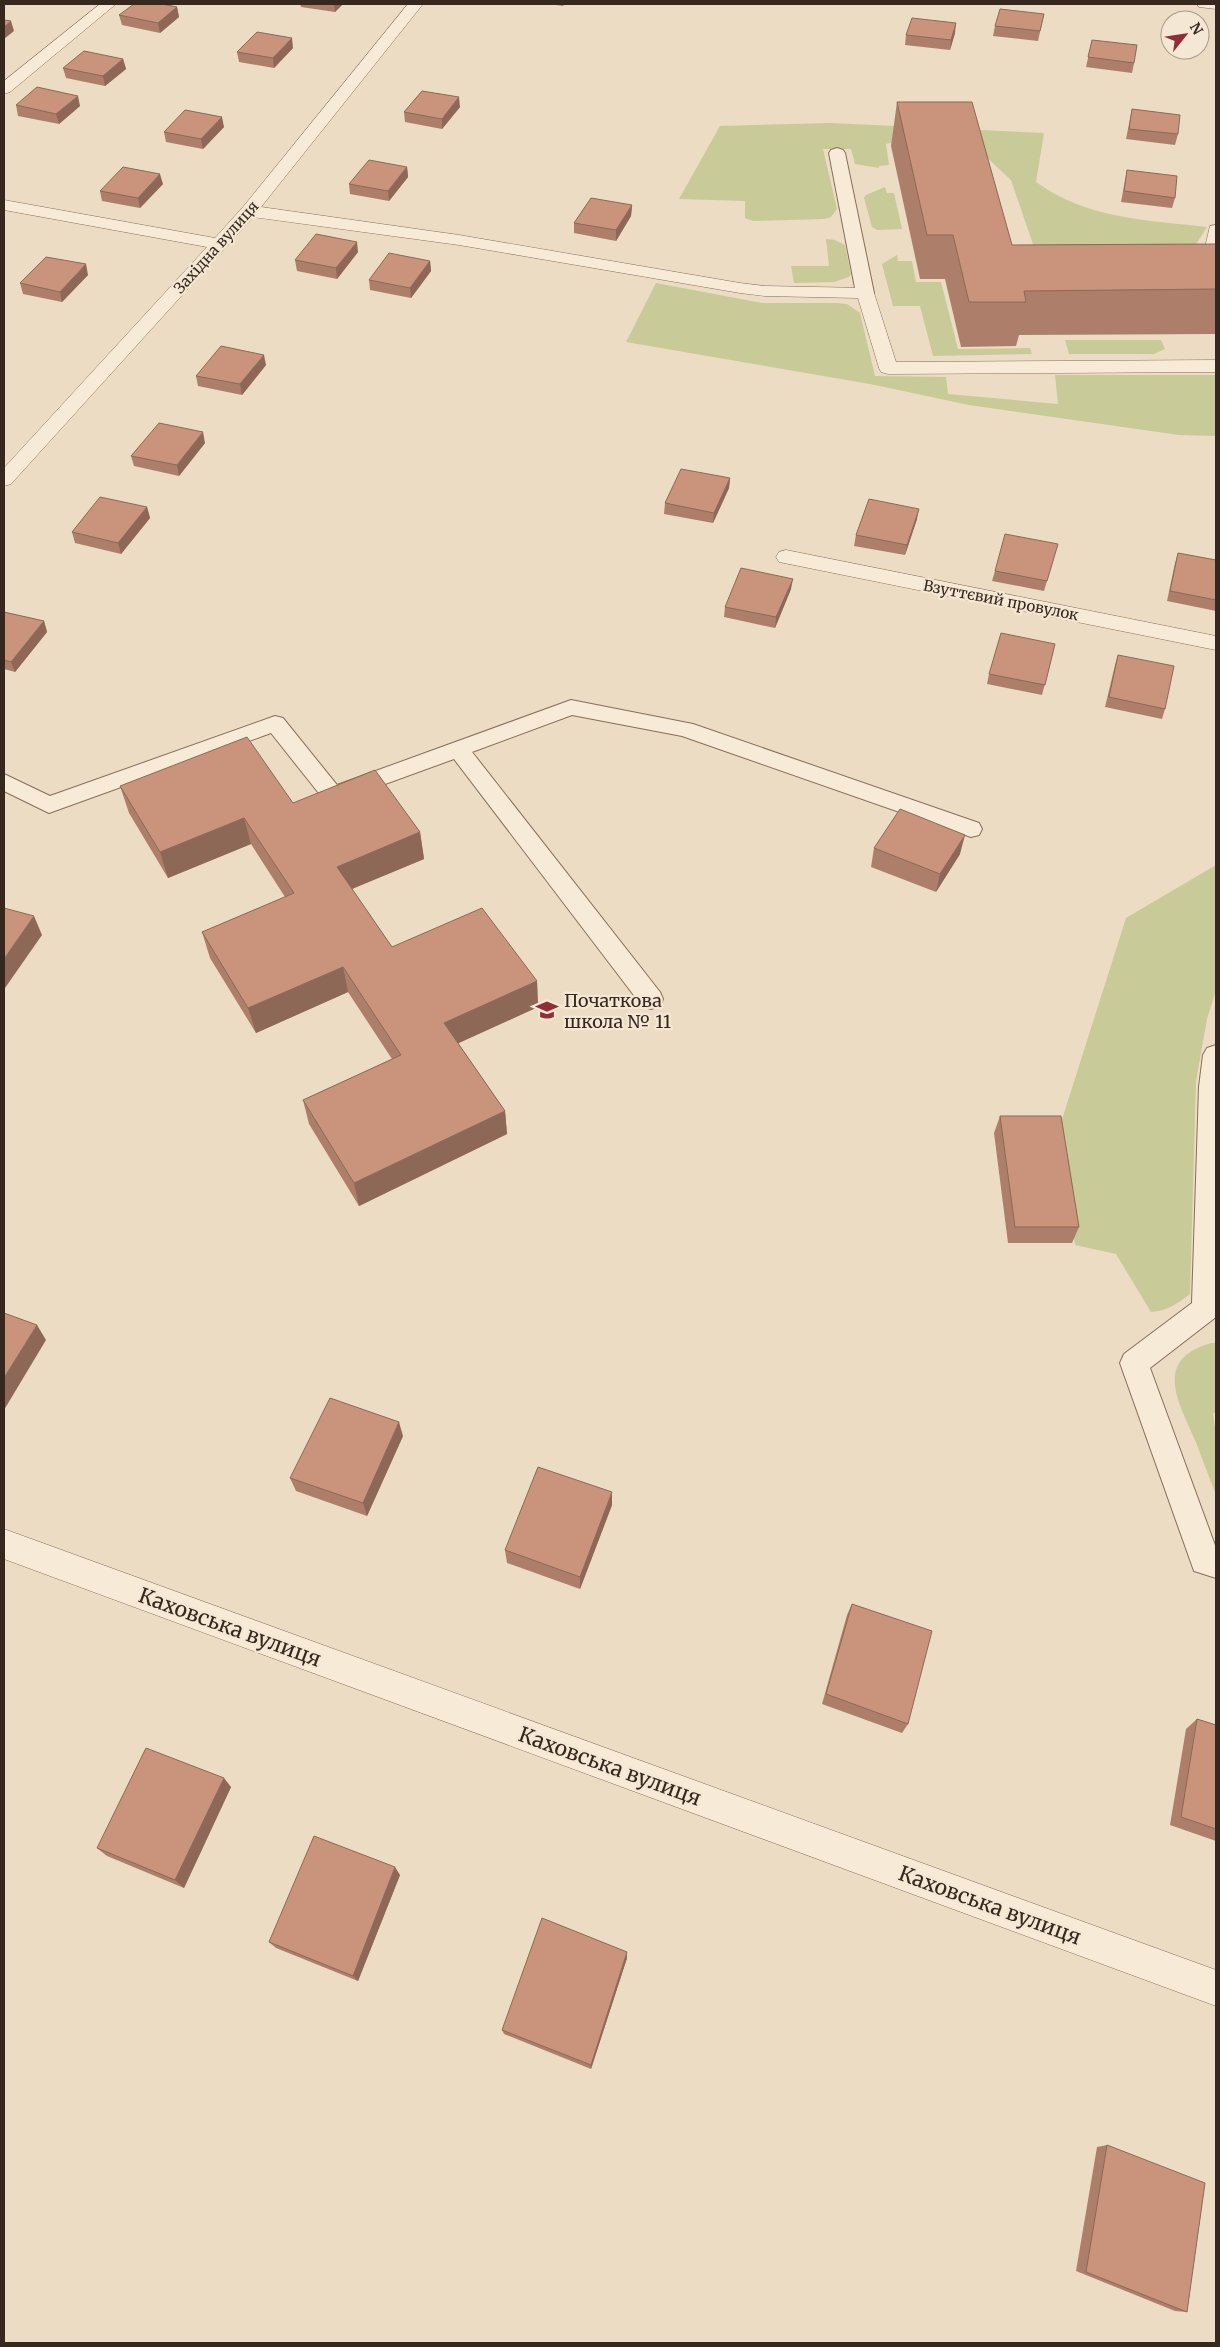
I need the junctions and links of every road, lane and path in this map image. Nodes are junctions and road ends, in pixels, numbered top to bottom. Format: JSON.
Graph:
{"nodes":[{"id":1,"x":109,"y":4,"type":"edge"},
{"id":2,"x":416,"y":4,"type":"edge"},
{"id":3,"x":1204,"y":4,"type":"edge"},
{"id":4,"x":1216,"y":5,"type":"edge"},
{"id":5,"x":4,"y":90,"type":"edge"},
{"id":6,"x":837,"y":153,"type":"dead end"},
{"id":7,"x":4,"y":205,"type":"edge"},
{"id":8,"x":249,"y":211,"type":"junction"},
{"id":9,"x":1216,"y":230,"type":"edge"},
{"id":10,"x":220,"y":244,"type":"junction"},
{"id":11,"x":1216,"y":274,"type":"edge"},
{"id":12,"x":865,"y":293,"type":"junction"},
{"id":13,"x":1216,"y":366,"type":"edge"},
{"id":14,"x":4,"y":480,"type":"edge"},
{"id":15,"x":786,"y":557,"type":"dead end"},
{"id":16,"x":1216,"y":643,"type":"edge"},
{"id":17,"x":458,"y":749,"type":"junction"},
{"id":18,"x":4,"y":782,"type":"edge"},
{"id":19,"x":970,"y":829,"type":"dead end"},
{"id":20,"x":651,"y":999,"type":"dead end"},
{"id":21,"x":1216,"y":1055,"type":"edge"},
{"id":22,"x":1211,"y":1309,"type":"edge"},
{"id":23,"x":4,"y":1544,"type":"edge"},
{"id":24,"x":1216,"y":1563,"type":"edge"},
{"id":25,"x":1216,"y":1988,"type":"edge"}],
"edges":[{"from":1,"to":5,"type":"street"},
{"from":2,"to":8,"type":"street","name":"Західна вулиця"},
{"from":3,"to":4,"type":"street"},
{"from":6,"to":12,"type":"lane"},
{"from":7,"to":10,"type":"street"},
{"from":8,"to":10,"type":"street","name":"Західна вулиця"},
{"from":8,"to":12,"type":"street"},
{"from":9,"to":11,"type":"street"},
{"from":10,"to":14,"type":"street","name":"Західна вулиця"},
{"from":12,"to":13,"type":"street"},
{"from":15,"to":16,"type":"street","name":"Взуттєвий провулок"},
{"from":17,"to":18,"type":"lane"},
{"from":17,"to":19,"type":"lane"},
{"from":17,"to":20,"type":"lane"},
{"from":21,"to":22,"type":"lane"},
{"from":22,"to":24,"type":"lane"},
{"from":23,"to":25,"type":"street","name":"Каховська вулиця"}]}
